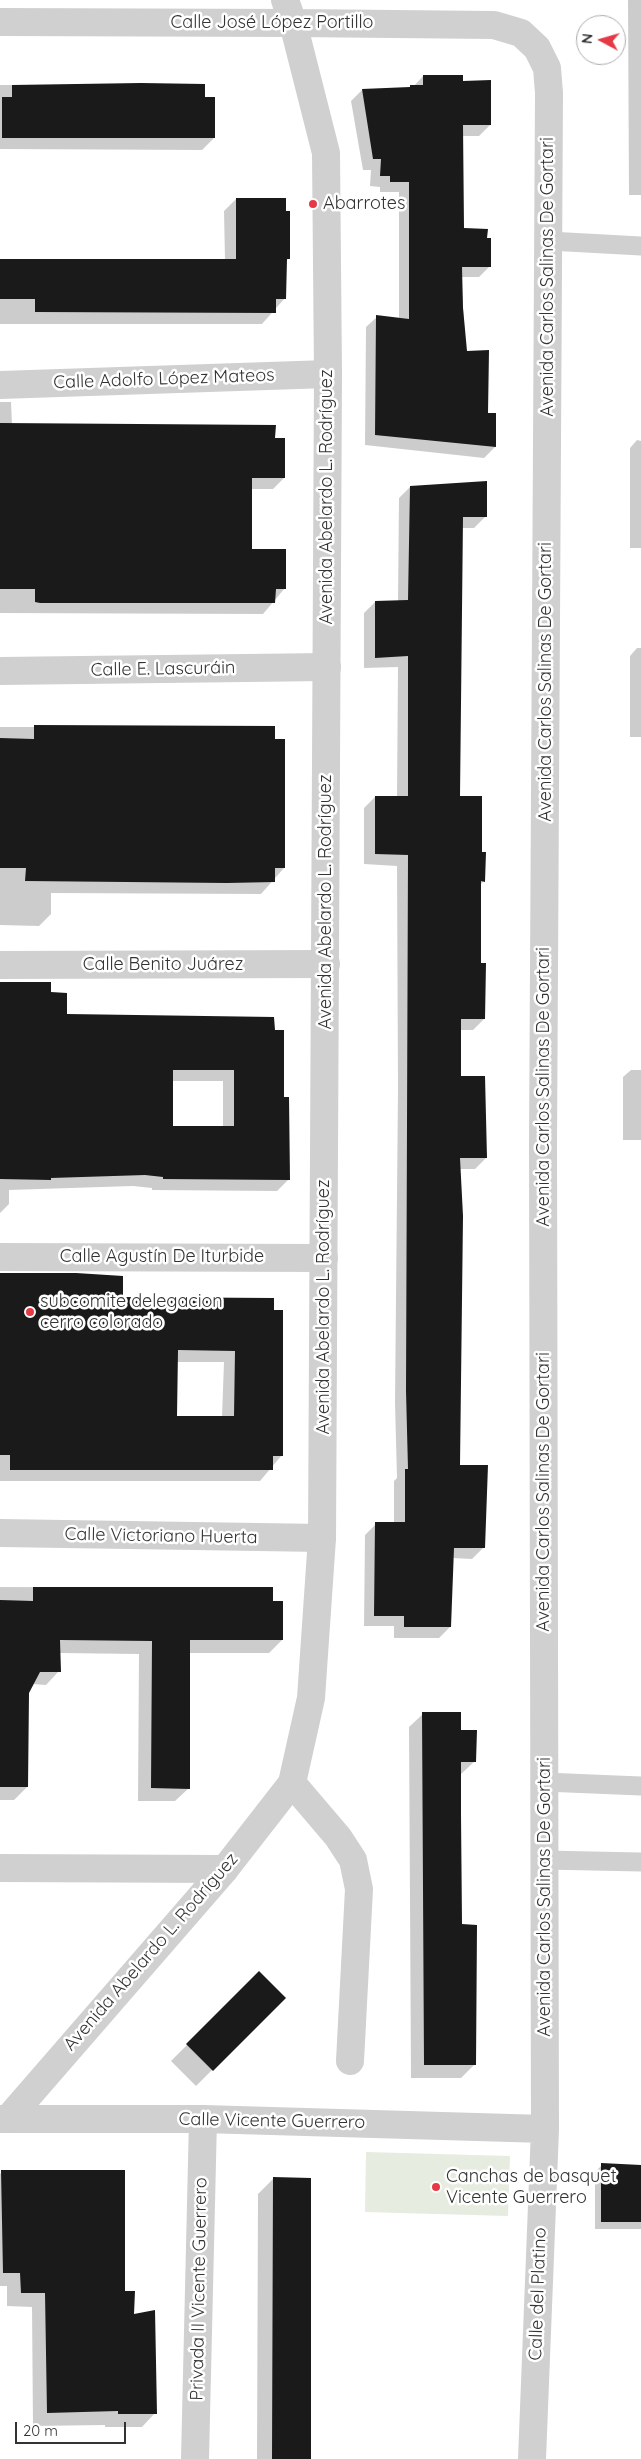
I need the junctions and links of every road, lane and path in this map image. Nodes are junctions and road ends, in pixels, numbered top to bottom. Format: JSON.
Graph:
{"nodes":[{"id":1,"x":289,"y":12,"type":"edge"},
{"id":2,"x":0,"y":22,"type":"edge"},
{"id":3,"x":537,"y":48,"type":"joint"},
{"id":4,"x":548,"y":241,"type":"junction"},
{"id":5,"x":641,"y":246,"type":"edge"},
{"id":6,"x":328,"y":374,"type":"junction"},
{"id":7,"x":0,"y":385,"type":"edge"},
{"id":8,"x":326,"y":667,"type":"junction"},
{"id":9,"x":0,"y":672,"type":"edge"},
{"id":10,"x":326,"y":964,"type":"junction"},
{"id":11,"x":0,"y":965,"type":"edge"},
{"id":12,"x":0,"y":1257,"type":"edge"},
{"id":13,"x":324,"y":1258,"type":"junction"},
{"id":14,"x":0,"y":1533,"type":"edge"},
{"id":15,"x":322,"y":1538,"type":"junction"},
{"id":16,"x":544,"y":1782,"type":"junction"},
{"id":17,"x":292,"y":1783,"type":"junction"},
{"id":18,"x":641,"y":1786,"type":"edge"},
{"id":19,"x":544,"y":1860,"type":"junction"},
{"id":20,"x":641,"y":1862,"type":"edge"},
{"id":21,"x":0,"y":1868,"type":"edge"},
{"id":22,"x":224,"y":1869,"type":"junction"},
{"id":23,"x":350,"y":2061,"type":"dead end"},
{"id":24,"x":4,"y":2119,"type":"edge"},
{"id":25,"x":203,"y":2119,"type":"junction"},
{"id":26,"x":545,"y":2130,"type":"junction"},
{"id":27,"x":195,"y":2459,"type":"edge"},
{"id":28,"x":532,"y":2459,"type":"edge"}],
"edges":[{"from":1,"to":2,"type":"street","name":"Calle José López Portillo"},
{"from":1,"to":3,"type":"street","name":"Calle José López Portillo"},
{"from":1,"to":6,"type":"street","name":"Avenida Abelardo L. Rodríguez"},
{"from":3,"to":4,"type":"street","name":"Avenida Carlos Salinas De Gortari"},
{"from":4,"to":5,"type":"lane"},
{"from":4,"to":16,"type":"street","name":"Avenida Carlos Salinas De Gortari"},
{"from":6,"to":7,"type":"street","name":"Calle Adolfo López Mateos"},
{"from":6,"to":8,"type":"street","name":"Avenida Abelardo L. Rodríguez"},
{"from":8,"to":9,"type":"street","name":"Calle E. Lascuráin"},
{"from":8,"to":10,"type":"street","name":"Avenida Abelardo L. Rodríguez"},
{"from":10,"to":11,"type":"street","name":"Calle Benito Juárez"},
{"from":10,"to":13,"type":"street","name":"Avenida Abelardo L. Rodríguez"},
{"from":12,"to":13,"type":"street","name":"Calle Agustín De Iturbide"},
{"from":13,"to":15,"type":"street","name":"Avenida Abelardo L. Rodríguez"},
{"from":14,"to":15,"type":"street","name":"Calle Victoriano Huerta"},
{"from":15,"to":17,"type":"street","name":"Avenida Abelardo L. Rodríguez"},
{"from":16,"to":18,"type":"lane"},
{"from":16,"to":19,"type":"street","name":"Avenida Carlos Salinas De Gortari"},
{"from":17,"to":22,"type":"street","name":"Avenida Abelardo L. Rodríguez"},
{"from":17,"to":23,"type":"street"},
{"from":19,"to":20,"type":"lane"},
{"from":19,"to":26,"type":"street","name":"Avenida Carlos Salinas De Gortari"},
{"from":21,"to":22,"type":"street"},
{"from":22,"to":24,"type":"street","name":"Avenida Abelardo L. Rodríguez"},
{"from":24,"to":25,"type":"street","name":"Calle Vicente Guerrero"},
{"from":25,"to":26,"type":"street","name":"Calle Vicente Guerrero"},
{"from":25,"to":27,"type":"street","name":"Privada II Vicente Guerrero"},
{"from":26,"to":28,"type":"street","name":"Calle del Platino"}]}
